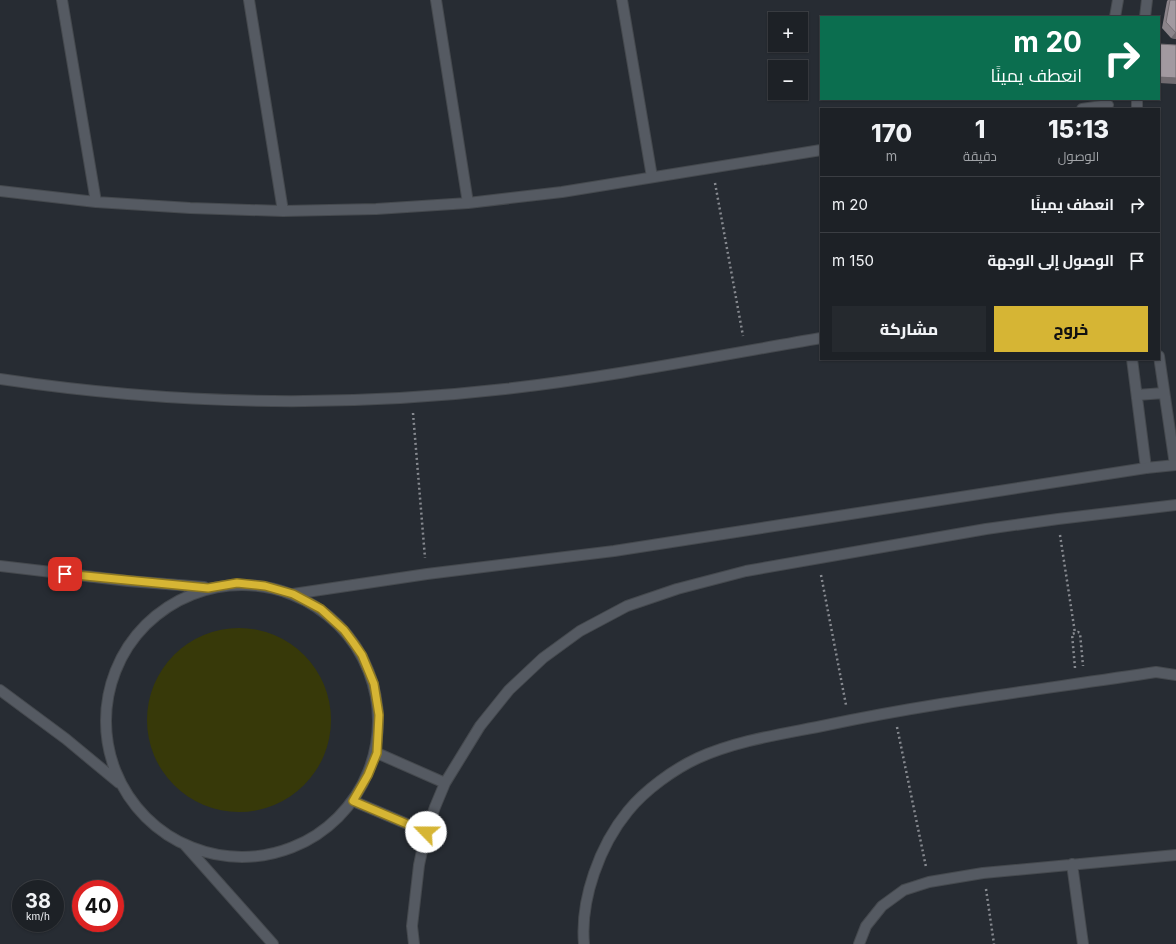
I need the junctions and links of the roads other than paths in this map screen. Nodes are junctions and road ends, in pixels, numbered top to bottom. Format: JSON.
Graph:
{"nodes":[{"id":1,"x":62,"y":0,"type":"edge"},
{"id":2,"x":248,"y":0,"type":"edge"},
{"id":3,"x":436,"y":0,"type":"edge"},
{"id":4,"x":622,"y":0,"type":"edge"},
{"id":5,"x":1118,"y":0,"type":"edge"},
{"id":6,"x":1147,"y":0,"type":"edge"},
{"id":7,"x":1116,"y":16,"type":"edge"},
{"id":8,"x":1145,"y":16,"type":"edge"},
{"id":9,"x":1108,"y":104,"type":"edge"},
{"id":10,"x":1087,"y":108,"type":"edge"},
{"id":11,"x":820,"y":150,"type":"edge"},
{"id":12,"x":652,"y":177,"type":"junction"},
{"id":13,"x":0,"y":190,"type":"edge"},
{"id":14,"x":96,"y":202,"type":"junction"},
{"id":15,"x":468,"y":203,"type":"junction"},
{"id":16,"x":284,"y":211,"type":"junction"},
{"id":17,"x":820,"y":338,"type":"edge"},
{"id":18,"x":1132,"y":360,"type":"edge"},
{"id":19,"x":1160,"y":360,"type":"edge"},
{"id":20,"x":0,"y":379,"type":"edge"},
{"id":21,"x":1164,"y":393,"type":"junction"},
{"id":22,"x":1137,"y":395,"type":"junction"},
{"id":23,"x":1175,"y":465,"type":"edge"},
{"id":24,"x":1146,"y":468,"type":"junction"},
{"id":25,"x":1176,"y":505,"type":"edge"},
{"id":26,"x":0,"y":566,"type":"edge"},
{"id":27,"x":208,"y":588,"type":"junction"},
{"id":28,"x":293,"y":594,"type":"junction"},
{"id":29,"x":1176,"y":675,"type":"edge"},
{"id":30,"x":0,"y":690,"type":"edge"},
{"id":31,"x":377,"y":753,"type":"junction"},
{"id":32,"x":119,"y":782,"type":"junction"},
{"id":33,"x":445,"y":783,"type":"junction"},
{"id":34,"x":353,"y":801,"type":"junction"},
{"id":35,"x":426,"y":832,"type":"junction"},
{"id":36,"x":185,"y":845,"type":"junction"},
{"id":37,"x":1176,"y":855,"type":"edge"},
{"id":38,"x":1072,"y":864,"type":"junction"},
{"id":39,"x":273,"y":944,"type":"edge"},
{"id":40,"x":414,"y":944,"type":"edge"},
{"id":41,"x":584,"y":944,"type":"edge"},
{"id":42,"x":859,"y":944,"type":"edge"},
{"id":43,"x":1083,"y":944,"type":"edge"}],
"edges":[{"from":1,"to":14,"type":"street"},
{"from":2,"to":16,"type":"street"},
{"from":3,"to":15,"type":"street"},
{"from":4,"to":12,"type":"street"},
{"from":5,"to":7,"type":"street"},
{"from":6,"to":8,"type":"street"},
{"from":9,"to":10,"type":"street"},
{"from":11,"to":12,"type":"street"},
{"from":12,"to":15,"type":"street"},
{"from":13,"to":14,"type":"street"},
{"from":14,"to":16,"type":"street"},
{"from":15,"to":16,"type":"street"},
{"from":17,"to":20,"type":"street"},
{"from":18,"to":22,"type":"street"},
{"from":19,"to":21,"type":"street"},
{"from":21,"to":22,"type":"street"},
{"from":21,"to":23,"type":"street"},
{"from":22,"to":24,"type":"street"},
{"from":23,"to":24,"type":"street"},
{"from":24,"to":28,"type":"street"},
{"from":25,"to":33,"type":"street"},
{"from":26,"to":27,"type":"street"},
{"from":27,"to":28,"type":"street"},
{"from":27,"to":32,"type":"street"},
{"from":28,"to":31,"type":"street"},
{"from":29,"to":41,"type":"street"},
{"from":30,"to":32,"type":"street"},
{"from":31,"to":33,"type":"street"},
{"from":31,"to":34,"type":"street"},
{"from":32,"to":36,"type":"street"},
{"from":33,"to":35,"type":"street"},
{"from":34,"to":35,"type":"street"},
{"from":34,"to":36,"type":"street"},
{"from":35,"to":40,"type":"street"},
{"from":36,"to":39,"type":"street"},
{"from":37,"to":38,"type":"street"},
{"from":38,"to":42,"type":"street"},
{"from":38,"to":43,"type":"street"}]}
